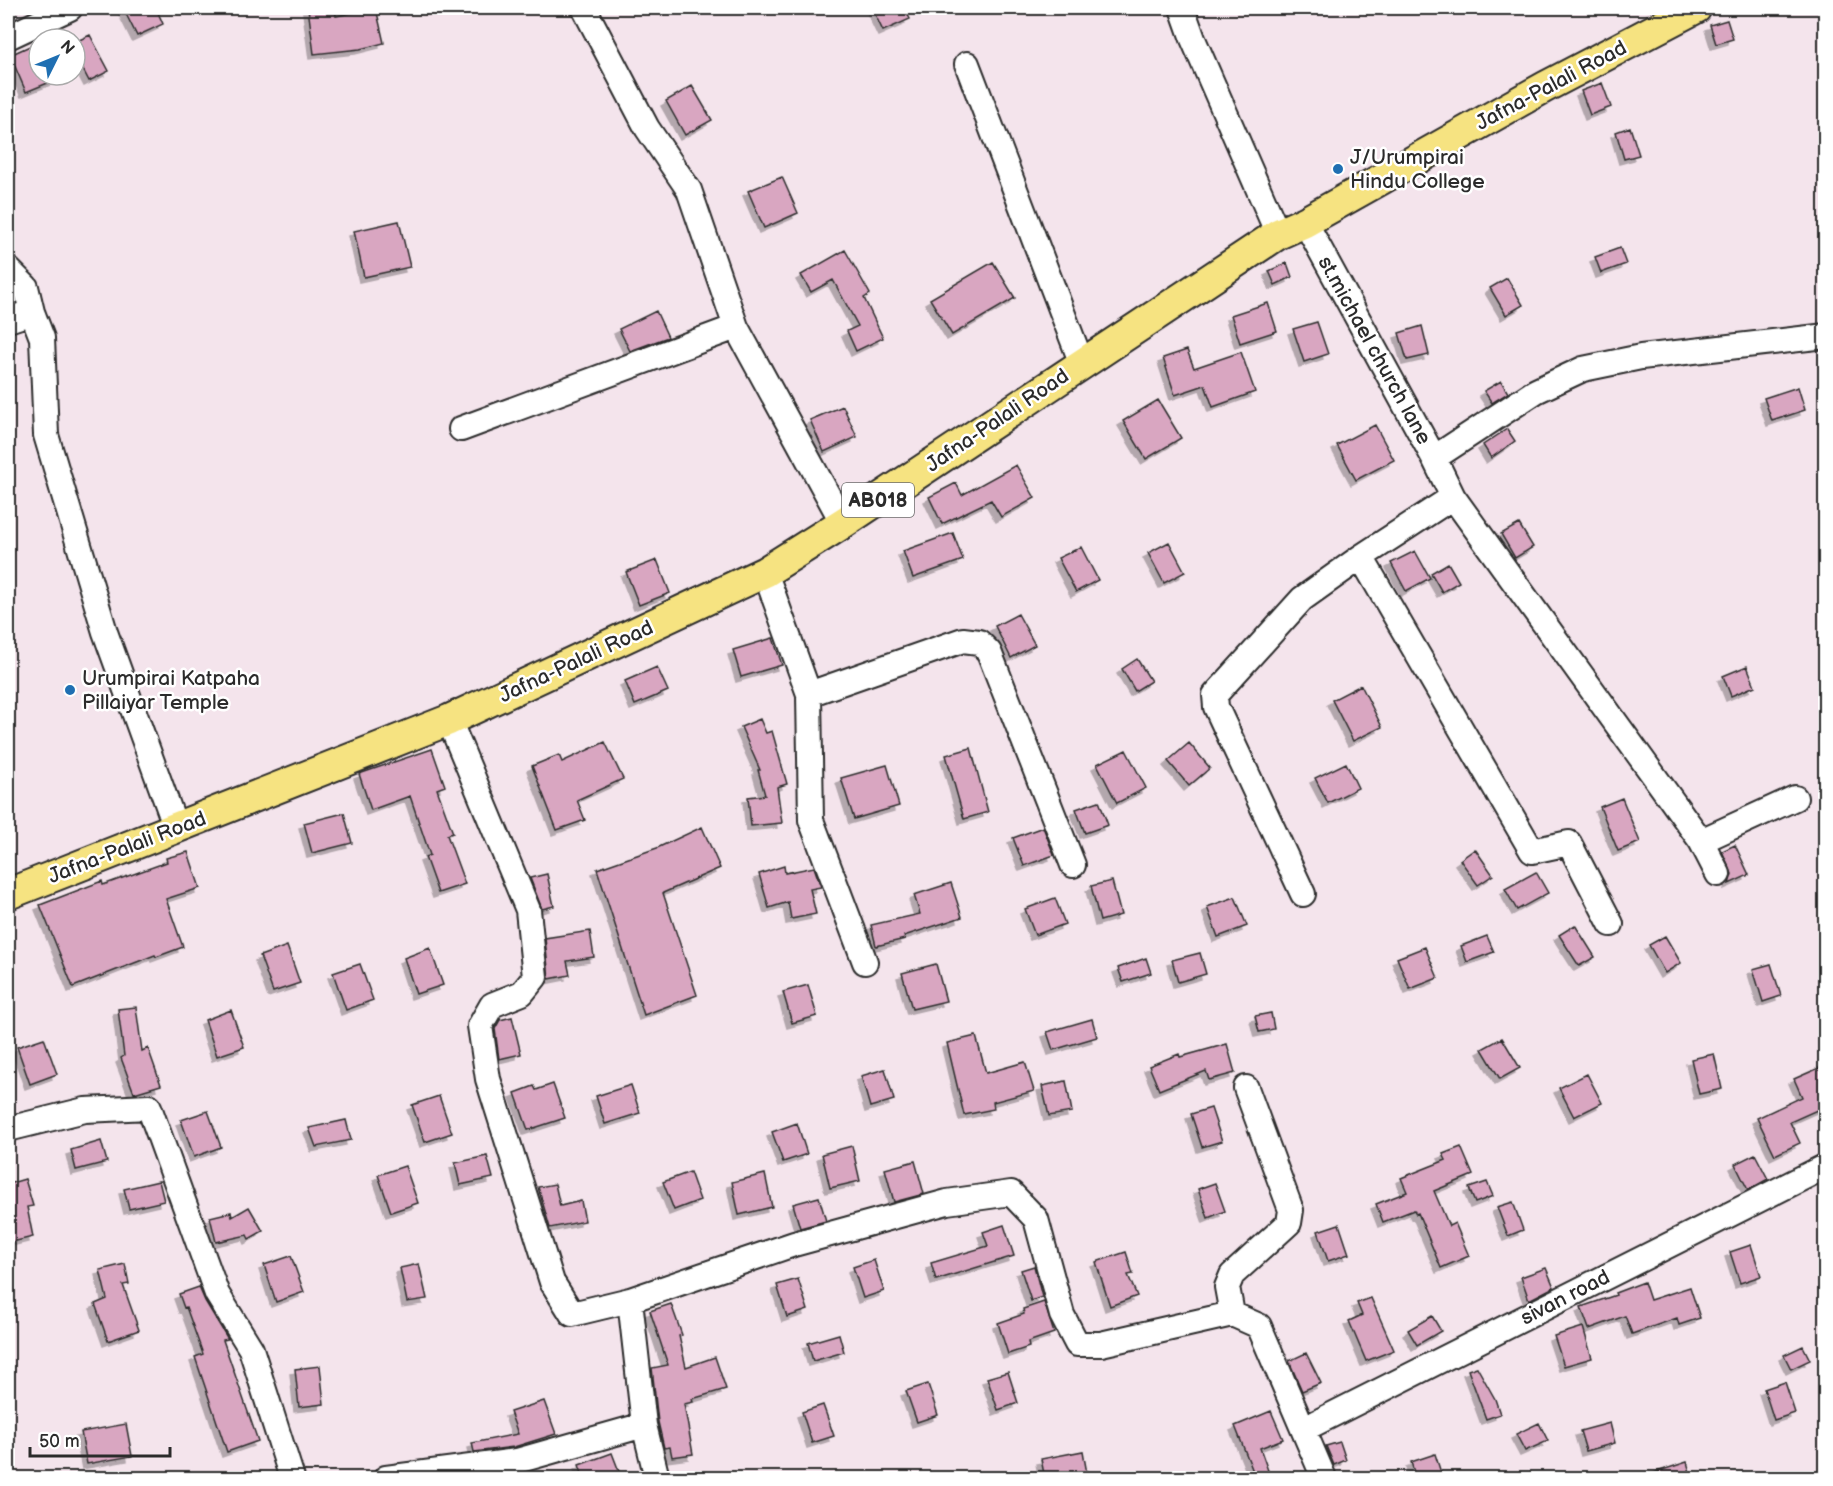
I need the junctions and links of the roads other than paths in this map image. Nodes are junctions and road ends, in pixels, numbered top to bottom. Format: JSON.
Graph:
{"nodes":[{"id":1,"x":70,"y":8,"type":"edge"},
{"id":2,"x":584,"y":8,"type":"edge"},
{"id":3,"x":1182,"y":8,"type":"edge"},
{"id":4,"x":1696,"y":8,"type":"edge"},
{"id":5,"x":8,"y":37,"type":"edge"},
{"id":6,"x":968,"y":64,"type":"dead end"},
{"id":7,"x":1305,"y":222,"type":"junction"},
{"id":8,"x":1278,"y":234,"type":"junction"},
{"id":9,"x":8,"y":269,"type":"edge"},
{"id":10,"x":32,"y":312,"type":"junction"},
{"id":11,"x":8,"y":320,"type":"edge"},
{"id":12,"x":736,"y":327,"type":"junction"},
{"id":13,"x":1826,"y":336,"type":"edge"},
{"id":14,"x":1082,"y":364,"type":"junction"},
{"id":15,"x":461,"y":429,"type":"dead end"},
{"id":16,"x":1434,"y":458,"type":"junction"},
{"id":17,"x":1453,"y":497,"type":"junction"},
{"id":18,"x":843,"y":523,"type":"junction"},
{"id":19,"x":1361,"y":557,"type":"junction"},
{"id":20,"x":765,"y":572,"type":"junction"},
{"id":21,"x":809,"y":694,"type":"junction"},
{"id":22,"x":449,"y":720,"type":"junction"},
{"id":23,"x":1795,"y":798,"type":"dead end"},
{"id":24,"x":176,"y":828,"type":"junction"},
{"id":25,"x":1701,"y":841,"type":"junction"},
{"id":26,"x":1073,"y":865,"type":"dead end"},
{"id":27,"x":1718,"y":874,"type":"dead end"},
{"id":28,"x":8,"y":894,"type":"edge"},
{"id":29,"x":1303,"y":894,"type":"dead end"},
{"id":30,"x":1611,"y":924,"type":"dead end"},
{"id":31,"x":866,"y":962,"type":"dead end"},
{"id":32,"x":1246,"y":1088,"type":"dead end"},
{"id":33,"x":8,"y":1129,"type":"edge"},
{"id":34,"x":1826,"y":1166,"type":"edge"},
{"id":35,"x":630,"y":1300,"type":"junction"},
{"id":36,"x":1232,"y":1314,"type":"junction"},
{"id":37,"x":644,"y":1425,"type":"junction"},
{"id":38,"x":1304,"y":1429,"type":"junction"},
{"id":39,"x":292,"y":1479,"type":"edge"},
{"id":40,"x":386,"y":1479,"type":"edge"},
{"id":41,"x":657,"y":1479,"type":"edge"},
{"id":42,"x":1324,"y":1479,"type":"edge"}],
"edges":[{"from":1,"to":5,"type":"street"},
{"from":2,"to":12,"type":"street"},
{"from":3,"to":8,"type":"street"},
{"from":4,"to":7,"type":"main road","name":"Jafna-Palali Road","number":"AB018"},
{"from":6,"to":14,"type":"street"},
{"from":7,"to":8,"type":"main road","name":"Jafna-Palali Road","number":"AB018"},
{"from":7,"to":16,"type":"street","name":"st.michael church lane"},
{"from":8,"to":14,"type":"main road","name":"Jafna-Palali Road","number":"AB018"},
{"from":9,"to":10,"type":"street"},
{"from":10,"to":11,"type":"street"},
{"from":10,"to":24,"type":"street"},
{"from":12,"to":15,"type":"street"},
{"from":12,"to":18,"type":"street"},
{"from":13,"to":16,"type":"street","name":"st.michael church lane"},
{"from":14,"to":18,"type":"main road","name":"Jafna-Palali Road","number":"AB018"},
{"from":16,"to":17,"type":"street"},
{"from":17,"to":19,"type":"street"},
{"from":17,"to":25,"type":"street"},
{"from":18,"to":20,"type":"main road","name":"Jafna-Palali Road","number":"AB018"},
{"from":19,"to":29,"type":"street"},
{"from":19,"to":30,"type":"street"},
{"from":20,"to":21,"type":"street"},
{"from":20,"to":22,"type":"main road","name":"Jafna-Palali Road","number":"AB018"},
{"from":21,"to":26,"type":"street"},
{"from":21,"to":31,"type":"street"},
{"from":22,"to":24,"type":"main road","name":"Jafna-Palali Road","number":"AB018"},
{"from":22,"to":35,"type":"street"},
{"from":23,"to":25,"type":"street"},
{"from":24,"to":28,"type":"main road","name":"Jafna-Palali Road","number":"AB018"},
{"from":25,"to":27,"type":"street"},
{"from":32,"to":36,"type":"street"},
{"from":33,"to":39,"type":"street"},
{"from":34,"to":38,"type":"street","name":"sivan road"},
{"from":35,"to":36,"type":"street"},
{"from":35,"to":37,"type":"street"},
{"from":36,"to":38,"type":"street"},
{"from":37,"to":40,"type":"street"},
{"from":37,"to":41,"type":"street"},
{"from":38,"to":42,"type":"street"}]}
